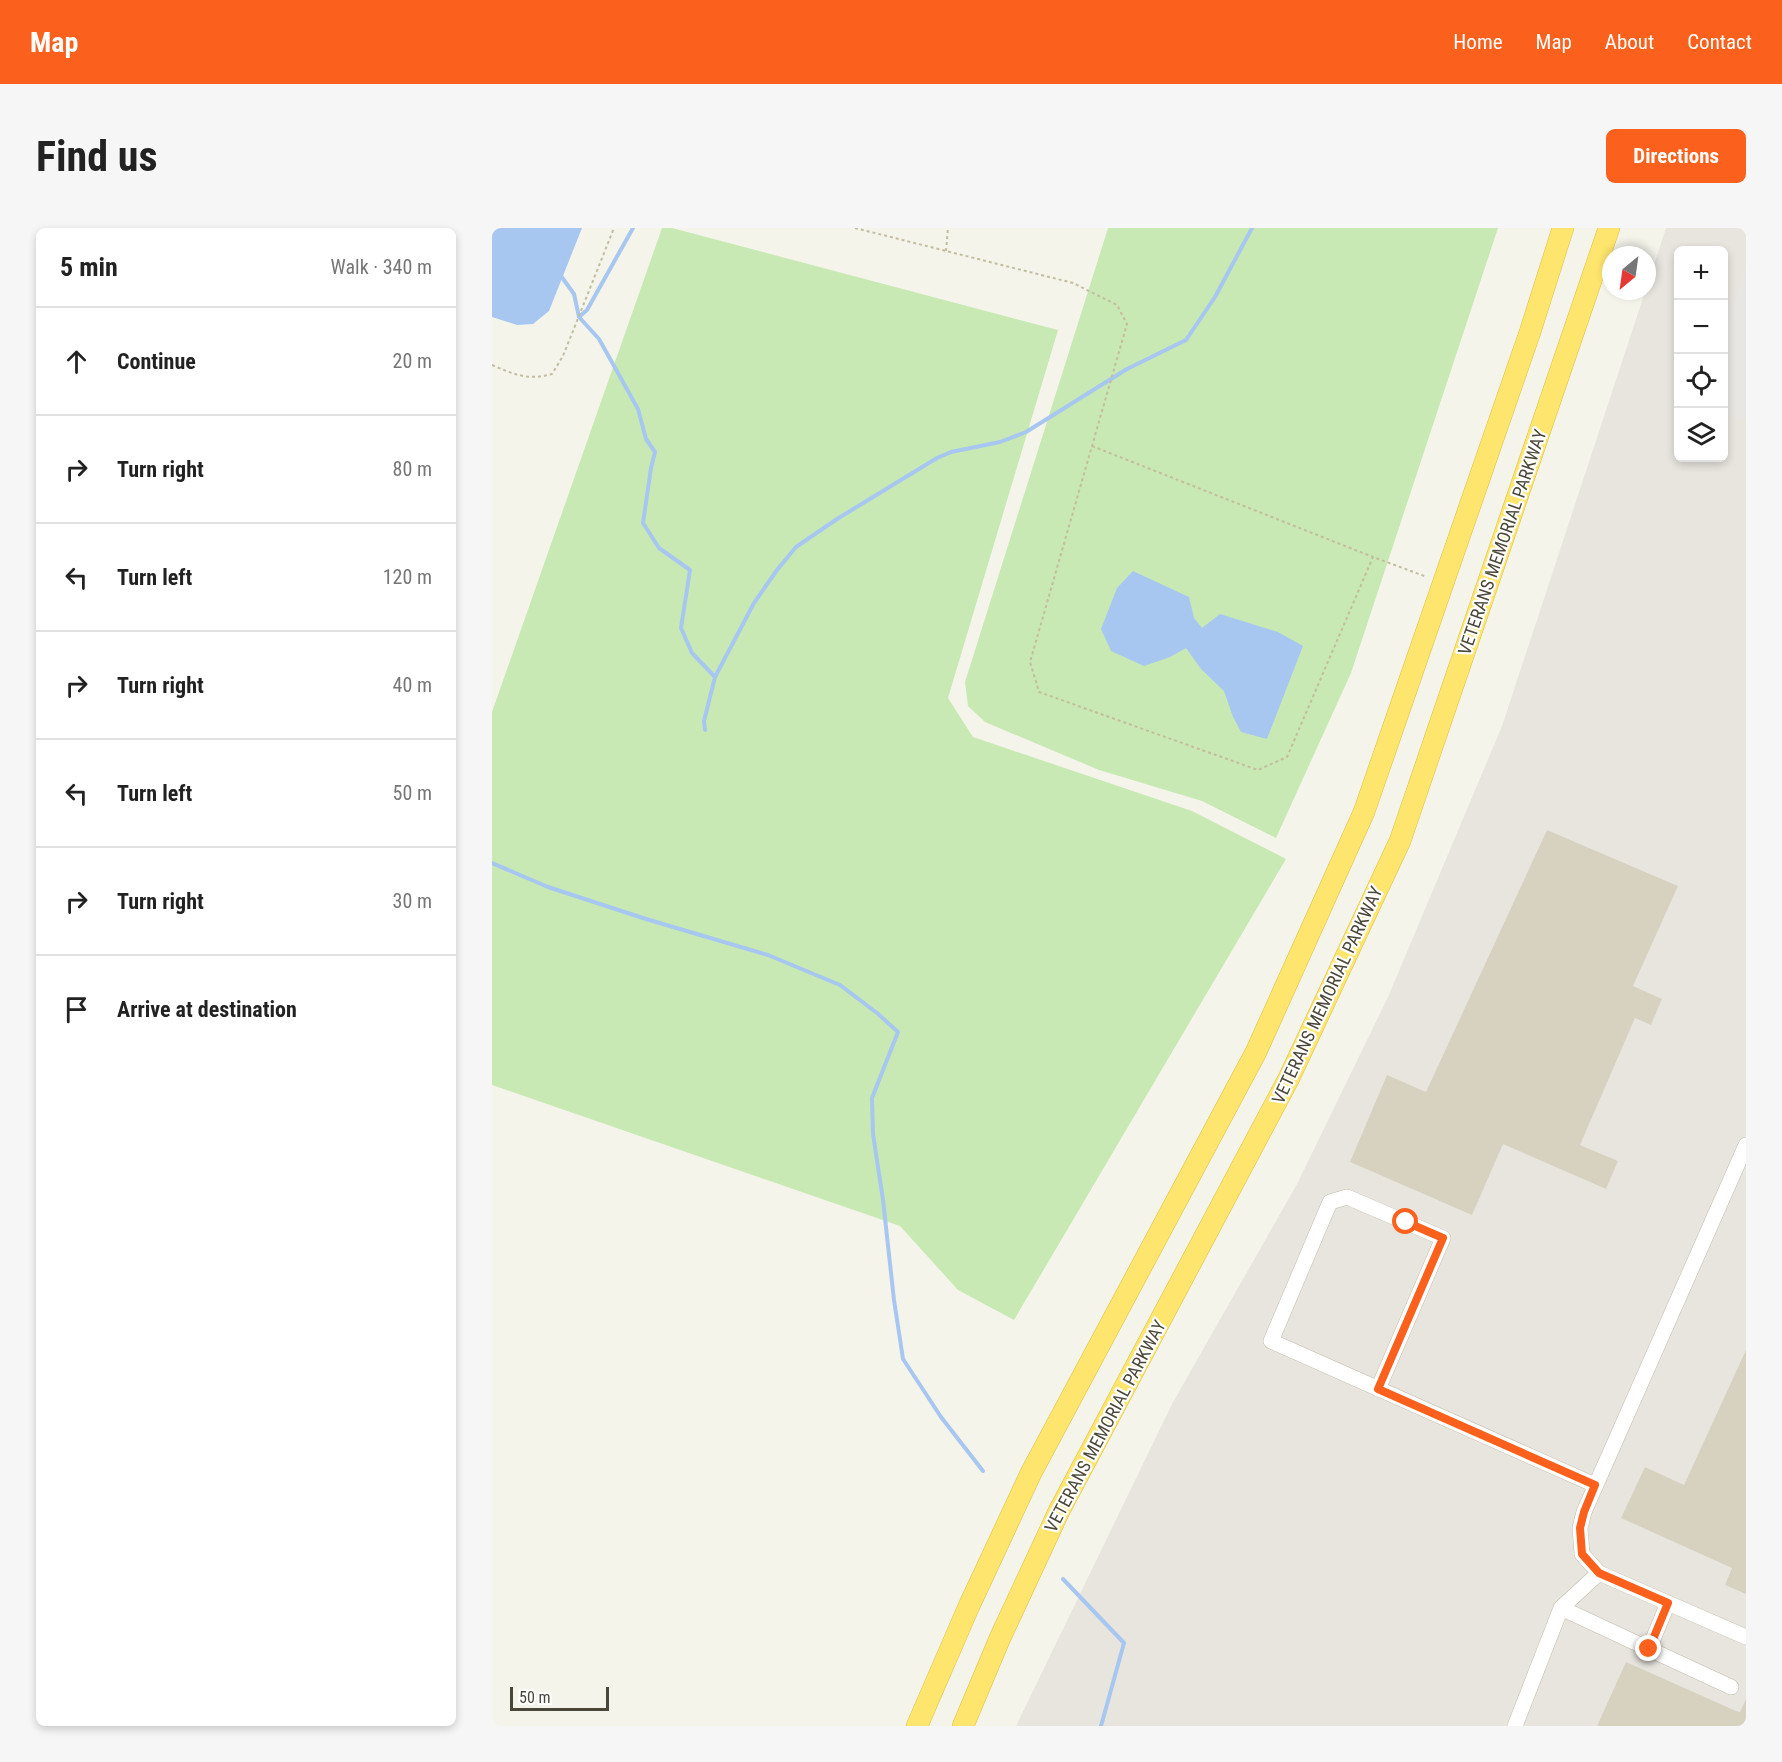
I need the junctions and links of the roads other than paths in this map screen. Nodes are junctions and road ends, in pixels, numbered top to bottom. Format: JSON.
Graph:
{"nodes":[{"id":1,"x":1563,"y":228,"type":"edge"},
{"id":2,"x":1610,"y":228,"type":"edge"},
{"id":3,"x":1746,"y":1145,"type":"edge"},
{"id":4,"x":1378,"y":1389,"type":"junction"},
{"id":5,"x":1595,"y":1485,"type":"junction"},
{"id":6,"x":1599,"y":1573,"type":"junction"},
{"id":7,"x":1668,"y":1603,"type":"junction"},
{"id":8,"x":1561,"y":1608,"type":"junction"},
{"id":9,"x":1746,"y":1637,"type":"edge"},
{"id":10,"x":1649,"y":1649,"type":"junction"},
{"id":11,"x":1731,"y":1687,"type":"dead end"},
{"id":12,"x":917,"y":1726,"type":"edge"},
{"id":13,"x":963,"y":1726,"type":"edge"},
{"id":14,"x":1515,"y":1726,"type":"edge"}],
"edges":[{"from":1,"to":12,"type":"highway"},
{"from":2,"to":13,"type":"highway","name":"VETERANS MEMORIAL PARKWAY"},
{"from":3,"to":5,"type":"street"},
{"from":4,"to":4,"type":"street"},
{"from":4,"to":5,"type":"street"},
{"from":5,"to":6,"type":"street"},
{"from":6,"to":7,"type":"street"},
{"from":6,"to":8,"type":"street"},
{"from":7,"to":9,"type":"street"},
{"from":7,"to":10,"type":"street"},
{"from":8,"to":10,"type":"street"},
{"from":8,"to":14,"type":"street"},
{"from":10,"to":11,"type":"street"}]}
